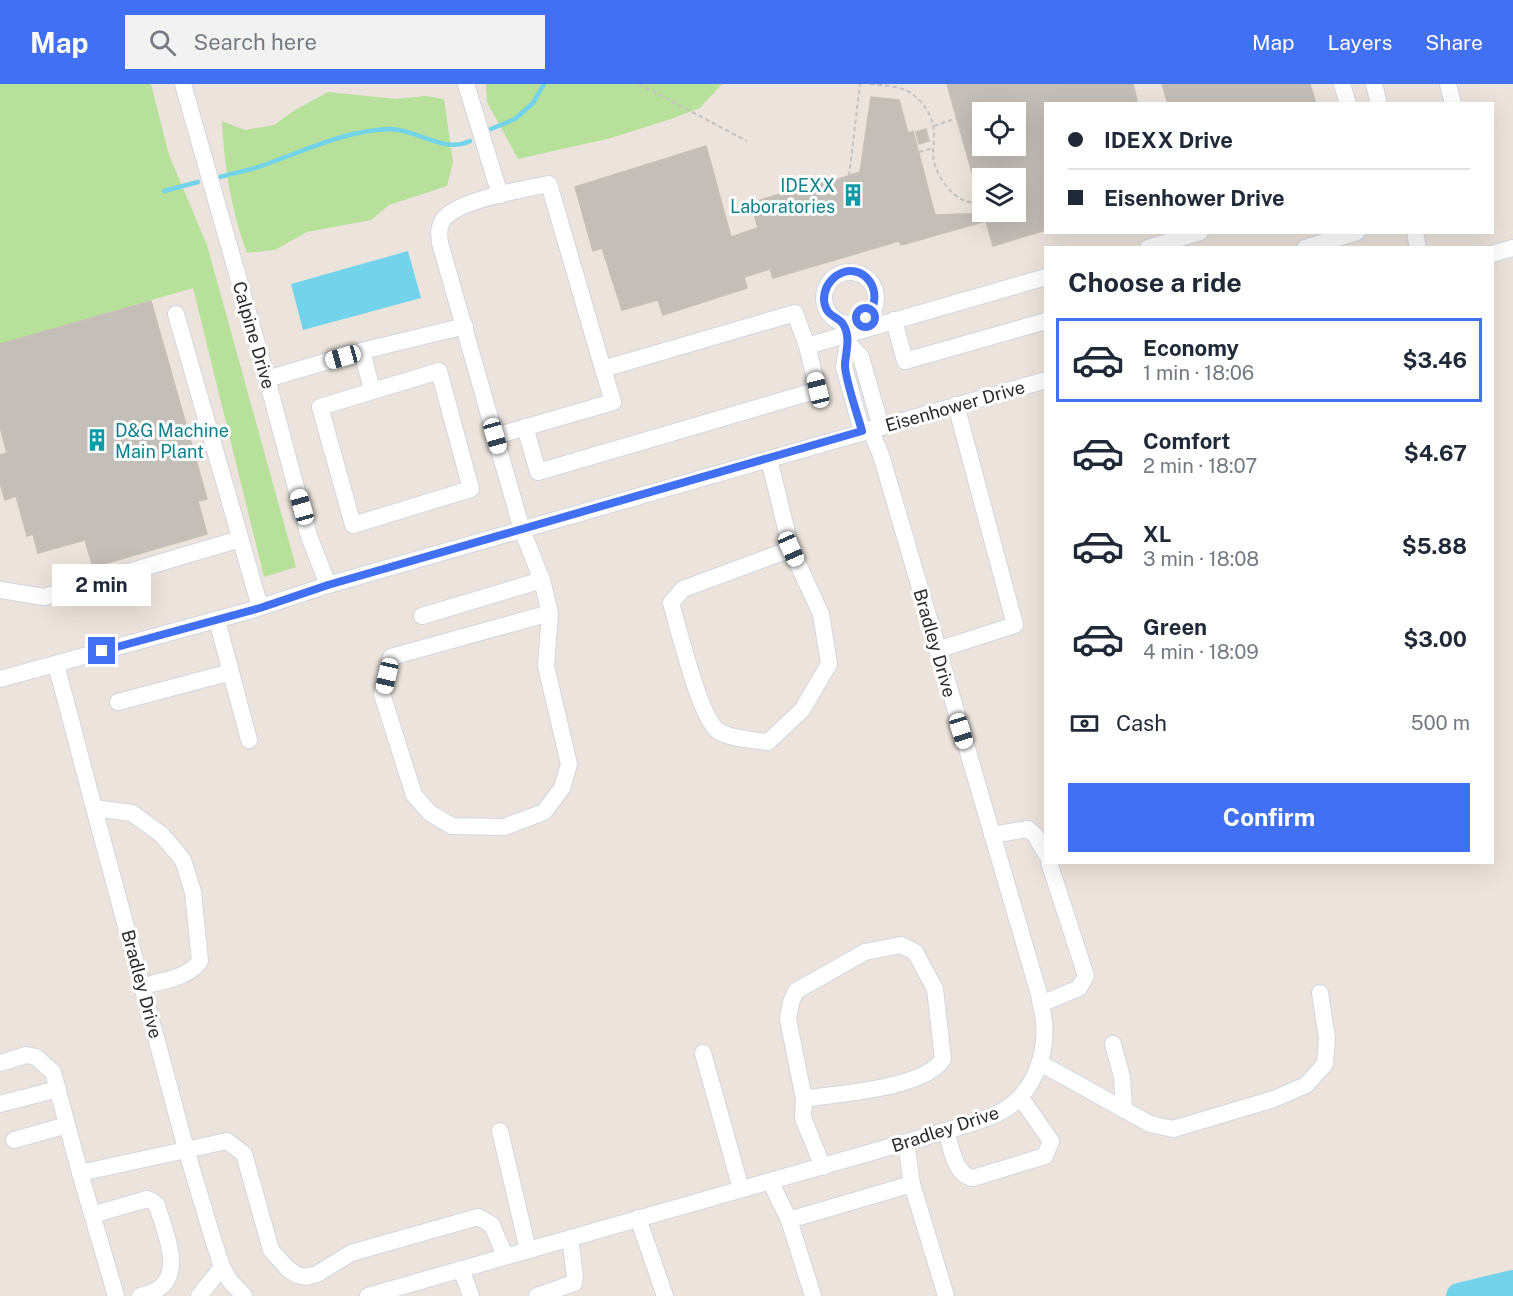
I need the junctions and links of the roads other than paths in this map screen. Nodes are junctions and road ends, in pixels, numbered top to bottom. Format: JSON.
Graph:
{"nodes":[{"id":1,"x":183,"y":84,"type":"edge"},
{"id":2,"x":466,"y":84,"type":"edge"},
{"id":3,"x":1342,"y":84,"type":"edge"},
{"id":4,"x":1374,"y":84,"type":"edge"},
{"id":5,"x":1448,"y":84,"type":"edge"},
{"id":6,"x":1347,"y":102,"type":"edge"},
{"id":7,"x":1378,"y":102,"type":"edge"},
{"id":8,"x":1452,"y":102,"type":"edge"},
{"id":9,"x":500,"y":195,"type":"junction"},
{"id":10,"x":1194,"y":234,"type":"edge"},
{"id":11,"x":1350,"y":234,"type":"edge"},
{"id":12,"x":1154,"y":246,"type":"edge"},
{"id":13,"x":1312,"y":246,"type":"edge"},
{"id":14,"x":1513,"y":248,"type":"edge"},
{"id":15,"x":1494,"y":253,"type":"edge"},
{"id":16,"x":1044,"y":278,"type":"edge"},
{"id":17,"x":176,"y":314,"type":"dead end"},
{"id":18,"x":894,"y":320,"type":"junction"},
{"id":19,"x":1044,"y":322,"type":"edge"},
{"id":20,"x":465,"y":326,"type":"junction"},
{"id":21,"x":846,"y":333,"type":"junction"},
{"id":22,"x":807,"y":346,"type":"junction"},
{"id":23,"x":362,"y":351,"type":"junction"},
{"id":24,"x":603,"y":369,"type":"junction"},
{"id":25,"x":267,"y":379,"type":"junction"},
{"id":26,"x":1044,"y":381,"type":"edge"},
{"id":27,"x":372,"y":390,"type":"junction"},
{"id":28,"x":956,"y":405,"type":"junction"},
{"id":29,"x":525,"y":427,"type":"junction"},
{"id":30,"x":871,"y":429,"type":"junction"},
{"id":31,"x":495,"y":436,"type":"junction"},
{"id":32,"x":769,"y":459,"type":"junction"},
{"id":33,"x":522,"y":530,"type":"junction"},
{"id":34,"x":240,"y":539,"type":"junction"},
{"id":35,"x":791,"y":549,"type":"junction"},
{"id":36,"x":542,"y":580,"type":"junction"},
{"id":37,"x":328,"y":585,"type":"junction"},
{"id":38,"x":0,"y":590,"type":"edge"},
{"id":39,"x":260,"y":608,"type":"junction"},
{"id":40,"x":550,"y":614,"type":"junction"},
{"id":41,"x":422,"y":616,"type":"dead end"},
{"id":42,"x":217,"y":620,"type":"junction"},
{"id":43,"x":937,"y":650,"type":"junction"},
{"id":44,"x":56,"y":664,"type":"junction"},
{"id":45,"x":231,"y":672,"type":"junction"},
{"id":46,"x":0,"y":679,"type":"edge"},
{"id":47,"x":118,"y":702,"type":"dead end"},
{"id":48,"x":249,"y":740,"type":"dead end"},
{"id":49,"x":94,"y":808,"type":"junction"},
{"id":50,"x":992,"y":836,"type":"junction"},
{"id":51,"x":1044,"y":851,"type":"edge"},
{"id":52,"x":1050,"y":864,"type":"edge"},
{"id":53,"x":143,"y":986,"type":"junction"},
{"id":54,"x":1320,"y":993,"type":"dead end"},
{"id":55,"x":1041,"y":1004,"type":"junction"},
{"id":56,"x":1113,"y":1044,"type":"dead end"},
{"id":57,"x":703,"y":1053,"type":"dead end"},
{"id":58,"x":0,"y":1063,"type":"edge"},
{"id":59,"x":1040,"y":1063,"type":"junction"},
{"id":60,"x":58,"y":1089,"type":"junction"},
{"id":61,"x":1021,"y":1098,"type":"junction"},
{"id":62,"x":804,"y":1099,"type":"junction"},
{"id":63,"x":0,"y":1104,"type":"edge"},
{"id":64,"x":1124,"y":1110,"type":"junction"},
{"id":65,"x":67,"y":1125,"type":"junction"},
{"id":66,"x":500,"y":1131,"type":"dead end"},
{"id":67,"x":946,"y":1131,"type":"junction"},
{"id":68,"x":14,"y":1140,"type":"dead end"},
{"id":69,"x":906,"y":1143,"type":"junction"},
{"id":70,"x":186,"y":1149,"type":"junction"},
{"id":71,"x":823,"y":1167,"type":"junction"},
{"id":72,"x":80,"y":1173,"type":"junction"},
{"id":73,"x":770,"y":1181,"type":"junction"},
{"id":74,"x":912,"y":1184,"type":"junction"},
{"id":75,"x":741,"y":1189,"type":"junction"},
{"id":76,"x":92,"y":1215,"type":"junction"},
{"id":77,"x":638,"y":1218,"type":"junction"},
{"id":78,"x":789,"y":1220,"type":"junction"},
{"id":79,"x":570,"y":1238,"type":"junction"},
{"id":80,"x":528,"y":1250,"type":"junction"},
{"id":81,"x":505,"y":1257,"type":"junction"},
{"id":82,"x":222,"y":1267,"type":"junction"},
{"id":83,"x":461,"y":1269,"type":"junction"},
{"id":84,"x":403,"y":1291,"type":"edge"},
{"id":85,"x":116,"y":1296,"type":"edge"},
{"id":86,"x":140,"y":1296,"type":"edge"},
{"id":87,"x":199,"y":1296,"type":"edge"},
{"id":88,"x":244,"y":1296,"type":"edge"},
{"id":89,"x":368,"y":1296,"type":"edge"},
{"id":90,"x":471,"y":1296,"type":"edge"},
{"id":91,"x":537,"y":1296,"type":"edge"},
{"id":92,"x":665,"y":1296,"type":"edge"},
{"id":93,"x":813,"y":1296,"type":"edge"},
{"id":94,"x":946,"y":1296,"type":"edge"}],
"edges":[{"from":1,"to":25,"type":"street","name":"Calpine Drive"},
{"from":2,"to":9,"type":"street"},
{"from":3,"to":6,"type":"street"},
{"from":4,"to":7,"type":"street"},
{"from":5,"to":8,"type":"street"},
{"from":9,"to":20,"type":"street"},
{"from":9,"to":24,"type":"street"},
{"from":10,"to":12,"type":"street"},
{"from":11,"to":13,"type":"street"},
{"from":14,"to":15,"type":"street"},
{"from":16,"to":18,"type":"street"},
{"from":17,"to":34,"type":"street"},
{"from":18,"to":19,"type":"street"},
{"from":18,"to":21,"type":"street"},
{"from":20,"to":23,"type":"street"},
{"from":20,"to":31,"type":"street"},
{"from":21,"to":22,"type":"street"},
{"from":21,"to":30,"type":"street","name":"Bradley Drive"},
{"from":22,"to":24,"type":"street"},
{"from":22,"to":29,"type":"street"},
{"from":23,"to":25,"type":"street"},
{"from":23,"to":27,"type":"street"},
{"from":24,"to":29,"type":"street"},
{"from":25,"to":37,"type":"street","name":"Calpine Drive"},
{"from":26,"to":28,"type":"street","name":"Eisenhower Drive"},
{"from":27,"to":27,"type":"street"},
{"from":28,"to":30,"type":"street","name":"Eisenhower Drive"},
{"from":28,"to":43,"type":"street"},
{"from":29,"to":31,"type":"street"},
{"from":30,"to":32,"type":"street","name":"Eisenhower Drive"},
{"from":30,"to":43,"type":"street","name":"Bradley Drive"},
{"from":31,"to":33,"type":"street"},
{"from":32,"to":33,"type":"street","name":"Eisenhower Drive"},
{"from":32,"to":35,"type":"street"},
{"from":33,"to":36,"type":"street"},
{"from":33,"to":37,"type":"street","name":"Eisenhower Drive"},
{"from":34,"to":38,"type":"street"},
{"from":34,"to":39,"type":"street"},
{"from":35,"to":35,"type":"street"},
{"from":36,"to":40,"type":"street"},
{"from":36,"to":41,"type":"street"},
{"from":37,"to":39,"type":"street","name":"Eisenhower Drive"},
{"from":39,"to":42,"type":"street","name":"Eisenhower Drive"},
{"from":40,"to":40,"type":"street"},
{"from":42,"to":44,"type":"street","name":"Eisenhower Drive"},
{"from":42,"to":45,"type":"street"},
{"from":43,"to":50,"type":"street","name":"Bradley Drive"},
{"from":44,"to":46,"type":"street","name":"Eisenhower Drive"},
{"from":44,"to":49,"type":"street","name":"Bradley Drive"},
{"from":45,"to":47,"type":"street"},
{"from":45,"to":48,"type":"street"},
{"from":49,"to":53,"type":"street","name":"Bradley Drive"},
{"from":49,"to":53,"type":"street"},
{"from":50,"to":51,"type":"street"},
{"from":50,"to":55,"type":"street","name":"Bradley Drive"},
{"from":52,"to":55,"type":"street"},
{"from":53,"to":70,"type":"street","name":"Bradley Drive"},
{"from":54,"to":64,"type":"street"},
{"from":55,"to":59,"type":"street","name":"Bradley Drive"},
{"from":56,"to":64,"type":"street"},
{"from":57,"to":75,"type":"street"},
{"from":58,"to":60,"type":"street"},
{"from":59,"to":61,"type":"street","name":"Bradley Drive"},
{"from":59,"to":64,"type":"street"},
{"from":60,"to":63,"type":"street"},
{"from":60,"to":65,"type":"street"},
{"from":61,"to":67,"type":"street","name":"Bradley Drive"},
{"from":61,"to":67,"type":"street"},
{"from":62,"to":62,"type":"street"},
{"from":62,"to":71,"type":"street"},
{"from":65,"to":68,"type":"street"},
{"from":65,"to":72,"type":"street"},
{"from":66,"to":80,"type":"street"},
{"from":67,"to":69,"type":"street","name":"Bradley Drive"},
{"from":69,"to":71,"type":"street","name":"Bradley Drive"},
{"from":69,"to":74,"type":"street"},
{"from":70,"to":72,"type":"street"},
{"from":70,"to":81,"type":"street"},
{"from":70,"to":82,"type":"street","name":"Bradley Drive"},
{"from":71,"to":73,"type":"street","name":"Bradley Drive"},
{"from":72,"to":76,"type":"street"},
{"from":73,"to":75,"type":"street","name":"Bradley Drive"},
{"from":73,"to":78,"type":"street"},
{"from":74,"to":78,"type":"street"},
{"from":74,"to":94,"type":"street"},
{"from":75,"to":77,"type":"street","name":"Bradley Drive"},
{"from":76,"to":85,"type":"street"},
{"from":76,"to":86,"type":"street"},
{"from":77,"to":79,"type":"street","name":"Bradley Drive"},
{"from":77,"to":92,"type":"street"},
{"from":78,"to":93,"type":"street"},
{"from":79,"to":80,"type":"street","name":"Bradley Drive"},
{"from":79,"to":91,"type":"street"},
{"from":80,"to":81,"type":"street","name":"Bradley Drive"},
{"from":81,"to":83,"type":"street","name":"Bradley Drive"},
{"from":82,"to":87,"type":"street"},
{"from":82,"to":88,"type":"street","name":"Bradley Drive"},
{"from":83,"to":84,"type":"street","name":"Bradley Drive"},
{"from":83,"to":90,"type":"street"},
{"from":84,"to":89,"type":"street","name":"Bradley Drive"}]}
